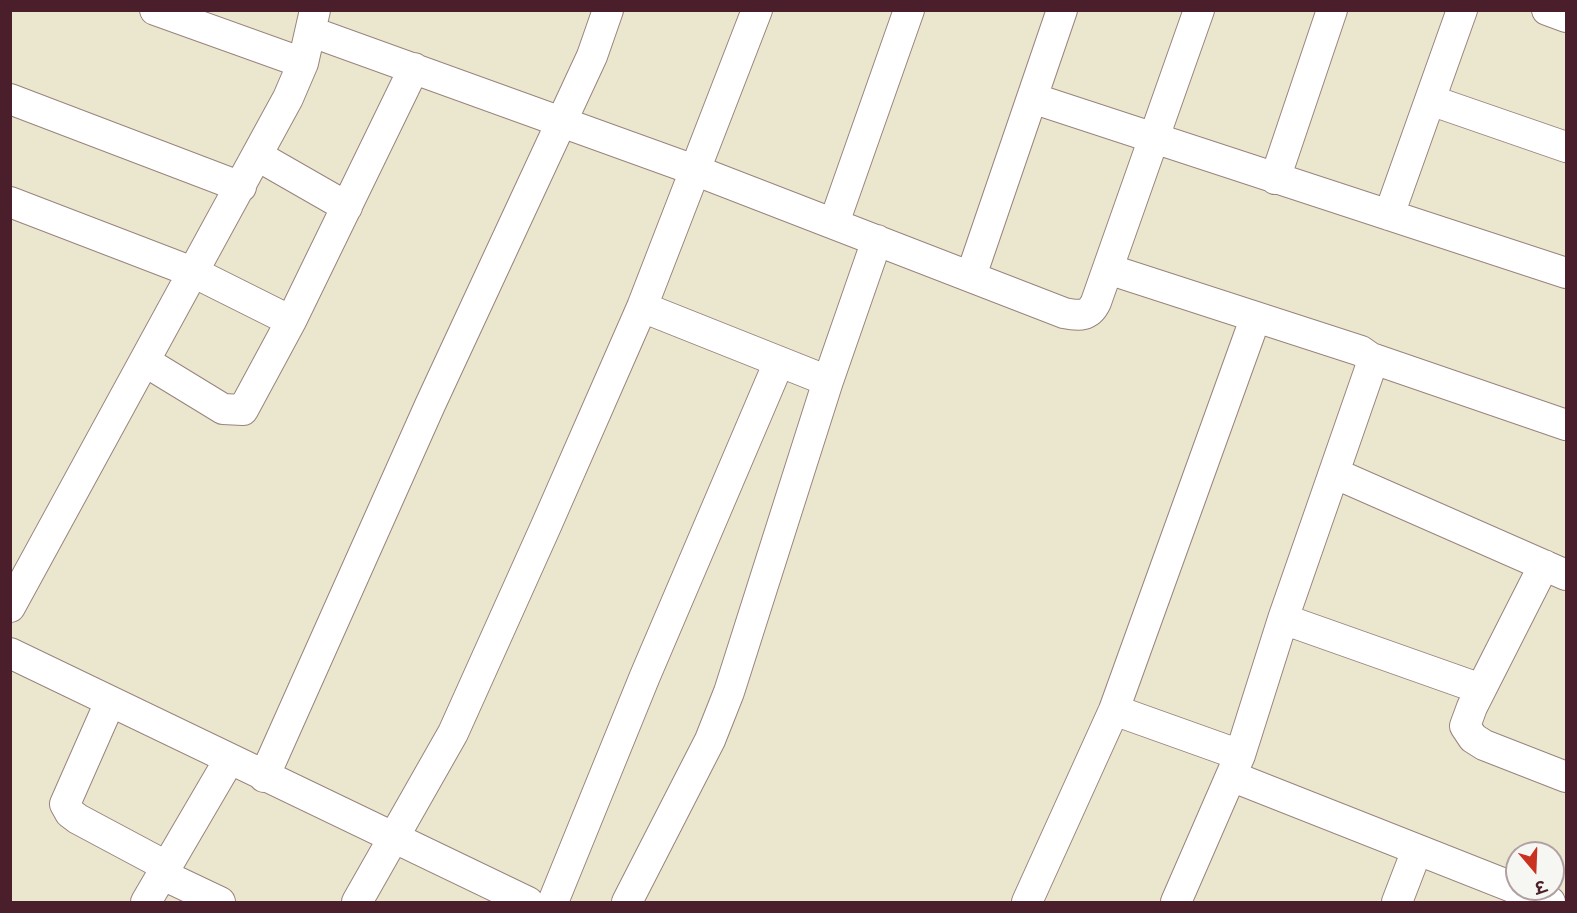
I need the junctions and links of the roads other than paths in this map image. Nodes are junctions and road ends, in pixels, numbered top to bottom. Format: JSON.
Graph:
{"nodes":[{"id":1,"x":155,"y":10,"type":"edge"},
{"id":2,"x":608,"y":10,"type":"edge"},
{"id":3,"x":757,"y":10,"type":"edge"},
{"id":4,"x":909,"y":10,"type":"edge"},
{"id":5,"x":1062,"y":10,"type":"edge"},
{"id":6,"x":1199,"y":10,"type":"edge"},
{"id":7,"x":1332,"y":10,"type":"edge"},
{"id":8,"x":1462,"y":10,"type":"edge"},
{"id":9,"x":1547,"y":10,"type":"edge"},
{"id":10,"x":1566,"y":17,"type":"edge"},
{"id":11,"x":313,"y":21,"type":"edge"},
{"id":12,"x":303,"y":63,"type":"junction"},
{"id":13,"x":414,"y":68,"type":"junction"},
{"id":14,"x":1032,"y":98,"type":"junction"},
{"id":15,"x":10,"y":99,"type":"edge"},
{"id":16,"x":1430,"y":100,"type":"junction"},
{"id":17,"x":561,"y":121,"type":"junction"},
{"id":18,"x":1155,"y":140,"type":"junction"},
{"id":19,"x":1566,"y":147,"type":"edge"},
{"id":20,"x":258,"y":156,"type":"junction"},
{"id":21,"x":697,"y":171,"type":"junction"},
{"id":22,"x":1275,"y":179,"type":"junction"},
{"id":23,"x":241,"y":187,"type":"junction"},
{"id":24,"x":10,"y":202,"type":"edge"},
{"id":25,"x":347,"y":207,"type":"junction"},
{"id":26,"x":1389,"y":215,"type":"junction"},
{"id":27,"x":834,"y":224,"type":"junction"},
{"id":28,"x":877,"y":240,"type":"junction"},
{"id":29,"x":1108,"y":269,"type":"junction"},
{"id":30,"x":195,"y":273,"type":"junction"},
{"id":31,"x":1566,"y":273,"type":"edge"},
{"id":32,"x":970,"y":276,"type":"junction"},
{"id":33,"x":642,"y":307,"type":"junction"},
{"id":34,"x":1255,"y":319,"type":"junction"},
{"id":35,"x":291,"y":321,"type":"junction"},
{"id":36,"x":1371,"y":358,"type":"junction"},
{"id":37,"x":146,"y":362,"type":"junction"},
{"id":38,"x":779,"y":362,"type":"junction"},
{"id":39,"x":828,"y":381,"type":"junction"},
{"id":40,"x":1566,"y":425,"type":"edge"},
{"id":41,"x":1334,"y":473,"type":"junction"},
{"id":42,"x":1555,"y":570,"type":"edge"},
{"id":43,"x":10,"y":607,"type":"edge"},
{"id":44,"x":1283,"y":619,"type":"junction"},
{"id":45,"x":10,"y":653,"type":"edge"},
{"id":46,"x":1481,"y":688,"type":"junction"},
{"id":47,"x":110,"y":702,"type":"junction"},
{"id":48,"x":1114,"y":710,"type":"junction"},
{"id":49,"x":229,"y":760,"type":"junction"},
{"id":50,"x":1235,"y":765,"type":"junction"},
{"id":51,"x":264,"y":777,"type":"junction"},
{"id":52,"x":1566,"y":777,"type":"edge"},
{"id":53,"x":394,"y":840,"type":"junction"},
{"id":54,"x":1417,"y":850,"type":"junction"},
{"id":55,"x":163,"y":870,"type":"junction"},
{"id":56,"x":146,"y":903,"type":"edge"},
{"id":57,"x":220,"y":903,"type":"edge"},
{"id":58,"x":357,"y":903,"type":"edge"},
{"id":59,"x":528,"y":903,"type":"edge"},
{"id":60,"x":553,"y":903,"type":"edge"},
{"id":61,"x":627,"y":903,"type":"edge"},
{"id":62,"x":1027,"y":903,"type":"edge"},
{"id":63,"x":1176,"y":903,"type":"edge"},
{"id":64,"x":1397,"y":903,"type":"edge"},
{"id":65,"x":1550,"y":903,"type":"edge"}],
"edges":[{"from":1,"to":12,"type":"street"},
{"from":2,"to":17,"type":"street"},
{"from":3,"to":21,"type":"street"},
{"from":4,"to":27,"type":"street"},
{"from":5,"to":14,"type":"street"},
{"from":6,"to":18,"type":"street"},
{"from":7,"to":22,"type":"street"},
{"from":8,"to":16,"type":"street"},
{"from":9,"to":10,"type":"street"},
{"from":11,"to":12,"type":"street"},
{"from":11,"to":13,"type":"street"},
{"from":12,"to":20,"type":"street"},
{"from":13,"to":17,"type":"street"},
{"from":13,"to":25,"type":"street"},
{"from":14,"to":18,"type":"street"},
{"from":14,"to":32,"type":"street"},
{"from":15,"to":23,"type":"street"},
{"from":16,"to":19,"type":"street"},
{"from":16,"to":26,"type":"street"},
{"from":17,"to":21,"type":"street"},
{"from":17,"to":51,"type":"street"},
{"from":18,"to":22,"type":"street"},
{"from":18,"to":29,"type":"street"},
{"from":20,"to":23,"type":"street"},
{"from":20,"to":25,"type":"street"},
{"from":21,"to":27,"type":"street"},
{"from":21,"to":33,"type":"street"},
{"from":22,"to":26,"type":"street"},
{"from":23,"to":30,"type":"street"},
{"from":24,"to":30,"type":"street"},
{"from":25,"to":35,"type":"street"},
{"from":26,"to":31,"type":"street"},
{"from":27,"to":28,"type":"street"},
{"from":28,"to":32,"type":"street"},
{"from":28,"to":39,"type":"street"},
{"from":29,"to":32,"type":"street"},
{"from":29,"to":34,"type":"street"},
{"from":30,"to":35,"type":"street"},
{"from":30,"to":37,"type":"street"},
{"from":33,"to":38,"type":"street"},
{"from":33,"to":53,"type":"street"},
{"from":34,"to":36,"type":"street"},
{"from":34,"to":48,"type":"street"},
{"from":35,"to":37,"type":"street"},
{"from":36,"to":40,"type":"street"},
{"from":36,"to":41,"type":"street"},
{"from":37,"to":43,"type":"street"},
{"from":38,"to":39,"type":"street"},
{"from":38,"to":60,"type":"street"},
{"from":39,"to":61,"type":"street"},
{"from":41,"to":42,"type":"street"},
{"from":41,"to":44,"type":"street"},
{"from":42,"to":46,"type":"street"},
{"from":44,"to":46,"type":"street"},
{"from":44,"to":50,"type":"street"},
{"from":45,"to":47,"type":"street"},
{"from":46,"to":52,"type":"street"},
{"from":47,"to":49,"type":"street"},
{"from":47,"to":55,"type":"street"},
{"from":48,"to":50,"type":"street"},
{"from":48,"to":62,"type":"street"},
{"from":49,"to":51,"type":"street"},
{"from":49,"to":55,"type":"street"},
{"from":50,"to":54,"type":"street"},
{"from":50,"to":63,"type":"street"},
{"from":51,"to":53,"type":"street"},
{"from":53,"to":58,"type":"street"},
{"from":53,"to":59,"type":"street"},
{"from":54,"to":64,"type":"street"},
{"from":54,"to":65,"type":"street"},
{"from":55,"to":56,"type":"street"},
{"from":55,"to":57,"type":"street"}]}
